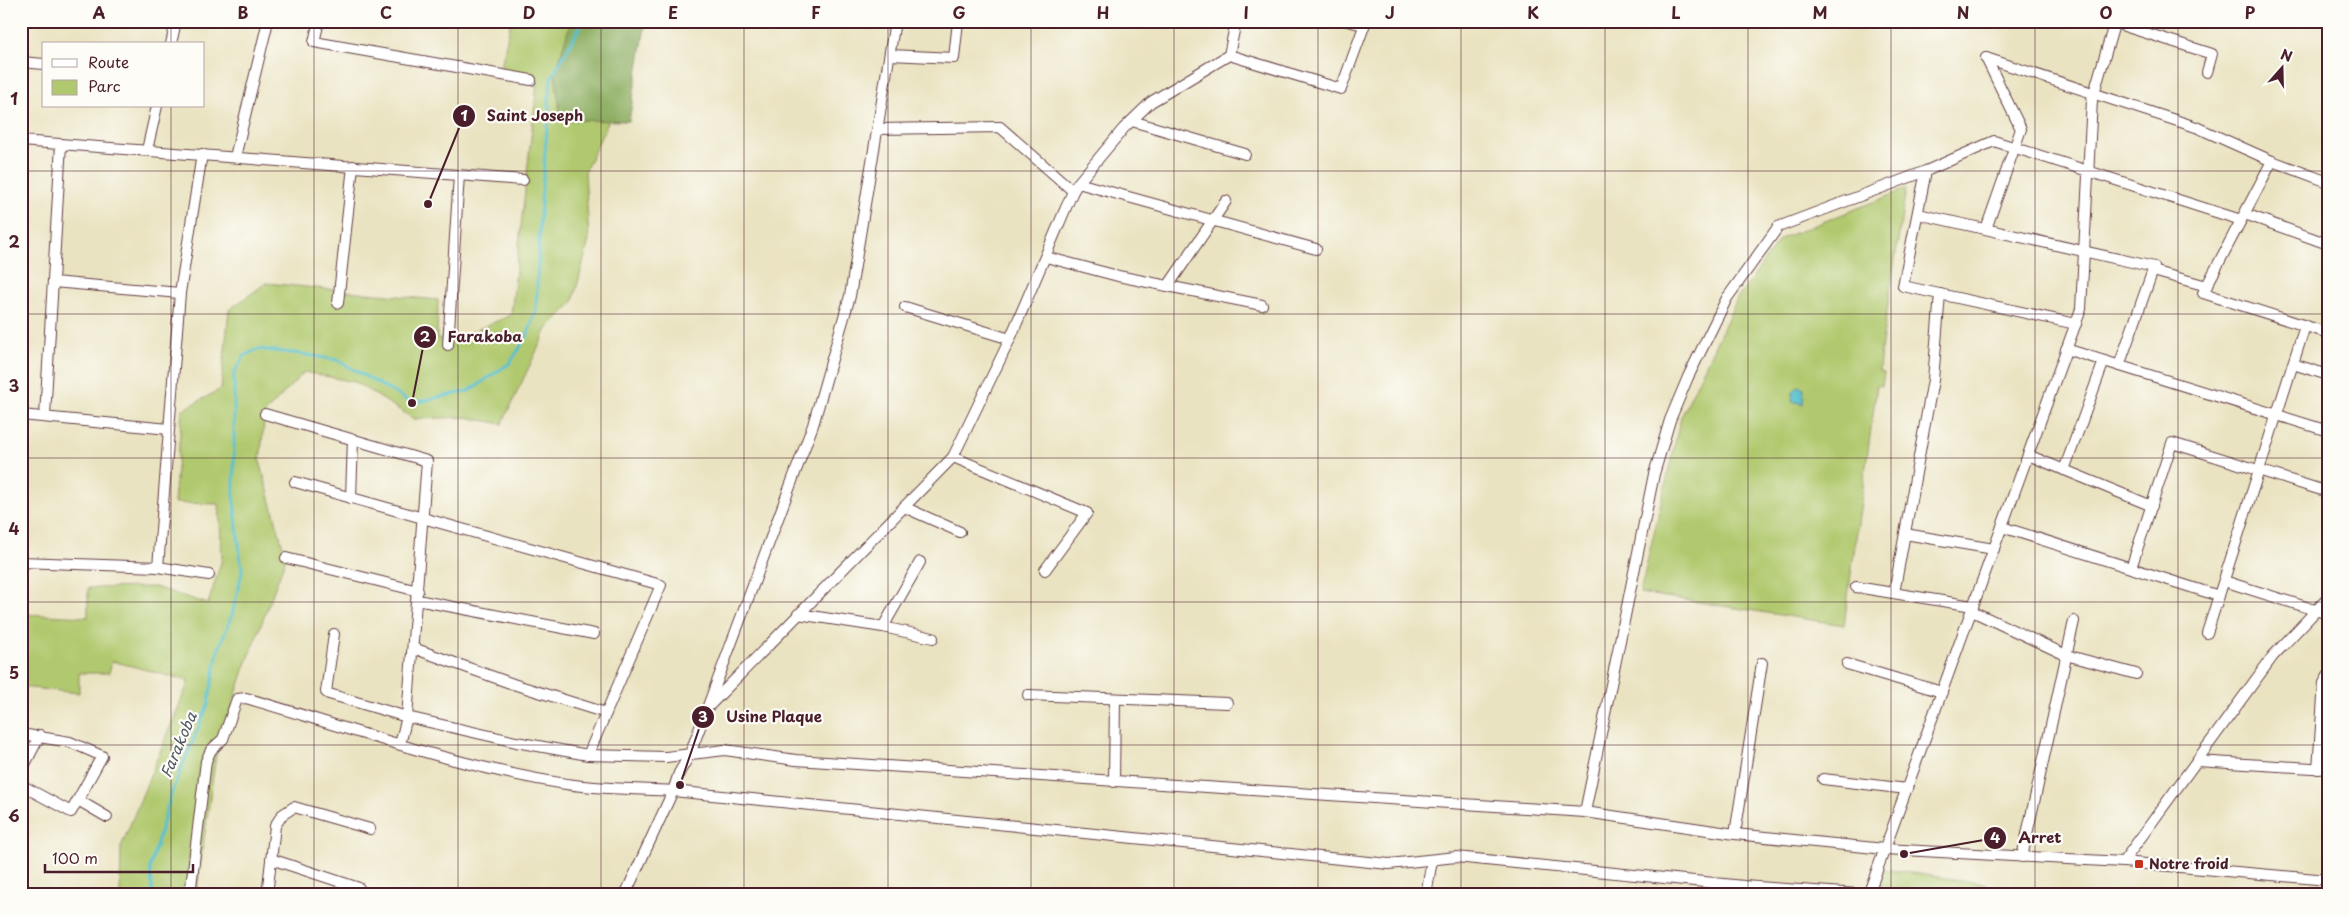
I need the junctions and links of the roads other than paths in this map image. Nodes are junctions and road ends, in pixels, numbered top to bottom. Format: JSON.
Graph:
{"nodes":[{"id":1,"x":176,"y":21,"type":"edge"},
{"id":2,"x":268,"y":21,"type":"edge"},
{"id":3,"x":319,"y":21,"type":"edge"},
{"id":4,"x":894,"y":21,"type":"edge"},
{"id":5,"x":958,"y":21,"type":"edge"},
{"id":6,"x":1236,"y":21,"type":"edge"},
{"id":7,"x":1347,"y":21,"type":"edge"},
{"id":8,"x":2115,"y":22,"type":"edge"},
{"id":9,"x":1365,"y":23,"type":"edge"},
{"id":10,"x":171,"y":42,"type":"edge"},
{"id":11,"x":890,"y":55,"type":"junction"},
{"id":12,"x":1229,"y":55,"type":"junction"},
{"id":13,"x":21,"y":62,"type":"edge"},
{"id":14,"x":42,"y":64,"type":"edge"},
{"id":15,"x":2206,"y":72,"type":"dead end"},
{"id":16,"x":531,"y":80,"type":"dead end"},
{"id":17,"x":2094,"y":93,"type":"junction"},
{"id":18,"x":157,"y":108,"type":"edge"},
{"id":19,"x":1132,"y":121,"type":"junction"},
{"id":20,"x":878,"y":130,"type":"junction"},
{"id":21,"x":21,"y":141,"type":"edge"},
{"id":22,"x":61,"y":144,"type":"junction"},
{"id":23,"x":2014,"y":148,"type":"junction"},
{"id":24,"x":147,"y":150,"type":"junction"},
{"id":25,"x":202,"y":154,"type":"junction"},
{"id":26,"x":1245,"y":154,"type":"dead end"},
{"id":27,"x":235,"y":157,"type":"junction"},
{"id":28,"x":2272,"y":162,"type":"junction"},
{"id":29,"x":353,"y":166,"type":"junction"},
{"id":30,"x":1926,"y":171,"type":"junction"},
{"id":31,"x":2088,"y":171,"type":"junction"},
{"id":32,"x":459,"y":175,"type":"junction"},
{"id":33,"x":523,"y":180,"type":"dead end"},
{"id":34,"x":2328,"y":182,"type":"edge"},
{"id":35,"x":1075,"y":187,"type":"junction"},
{"id":36,"x":1226,"y":201,"type":"dead end"},
{"id":37,"x":1918,"y":214,"type":"junction"},
{"id":38,"x":2243,"y":217,"type":"junction"},
{"id":39,"x":1213,"y":220,"type":"junction"},
{"id":40,"x":1986,"y":229,"type":"junction"},
{"id":41,"x":2328,"y":244,"type":"edge"},
{"id":42,"x":1316,"y":249,"type":"dead end"},
{"id":43,"x":2084,"y":251,"type":"junction"},
{"id":44,"x":1046,"y":257,"type":"junction"},
{"id":45,"x":2153,"y":272,"type":"junction"},
{"id":46,"x":53,"y":282,"type":"junction"},
{"id":47,"x":1168,"y":286,"type":"junction"},
{"id":48,"x":2207,"y":286,"type":"junction"},
{"id":49,"x":180,"y":293,"type":"junction"},
{"id":50,"x":1940,"y":294,"type":"junction"},
{"id":51,"x":338,"y":303,"type":"dead end"},
{"id":52,"x":1262,"y":305,"type":"dead end"},
{"id":53,"x":906,"y":307,"type":"dead end"},
{"id":54,"x":2076,"y":324,"type":"junction"},
{"id":55,"x":2305,"y":326,"type":"junction"},
{"id":56,"x":2328,"y":333,"type":"edge"},
{"id":57,"x":1010,"y":339,"type":"junction"},
{"id":58,"x":448,"y":346,"type":"dead end"},
{"id":59,"x":2066,"y":349,"type":"junction"},
{"id":60,"x":2104,"y":361,"type":"junction"},
{"id":61,"x":2293,"y":364,"type":"junction"},
{"id":62,"x":2119,"y":366,"type":"junction"},
{"id":63,"x":2328,"y":375,"type":"edge"},
{"id":64,"x":21,"y":414,"type":"edge"},
{"id":65,"x":265,"y":414,"type":"dead end"},
{"id":66,"x":2276,"y":415,"type":"junction"},
{"id":67,"x":45,"y":416,"type":"junction"},
{"id":68,"x":168,"y":429,"type":"junction"},
{"id":69,"x":2328,"y":430,"type":"edge"},
{"id":70,"x":353,"y":439,"type":"junction"},
{"id":71,"x":2028,"y":455,"type":"junction"},
{"id":72,"x":953,"y":457,"type":"junction"},
{"id":73,"x":2064,"y":470,"type":"junction"},
{"id":74,"x":2259,"y":471,"type":"junction"},
{"id":75,"x":295,"y":482,"type":"dead end"},
{"id":76,"x":2328,"y":492,"type":"edge"},
{"id":77,"x":351,"y":498,"type":"junction"},
{"id":78,"x":2152,"y":506,"type":"junction"},
{"id":79,"x":904,"y":507,"type":"junction"},
{"id":80,"x":422,"y":519,"type":"junction"},
{"id":81,"x":2002,"y":527,"type":"junction"},
{"id":82,"x":960,"y":532,"type":"dead end"},
{"id":83,"x":1905,"y":534,"type":"junction"},
{"id":84,"x":1994,"y":549,"type":"junction"},
{"id":85,"x":286,"y":558,"type":"dead end"},
{"id":86,"x":21,"y":562,"type":"edge"},
{"id":87,"x":920,"y":562,"type":"dead end"},
{"id":88,"x":158,"y":567,"type":"junction"},
{"id":89,"x":2131,"y":568,"type":"junction"},
{"id":90,"x":1045,"y":570,"type":"dead end"},
{"id":91,"x":209,"y":575,"type":"dead end"},
{"id":92,"x":2224,"y":581,"type":"junction"},
{"id":93,"x":1856,"y":587,"type":"dead end"},
{"id":94,"x":1894,"y":593,"type":"junction"},
{"id":95,"x":417,"y":595,"type":"junction"},
{"id":96,"x":2219,"y":596,"type":"junction"},
{"id":97,"x":2328,"y":598,"type":"edge"},
{"id":98,"x":1972,"y":609,"type":"junction"},
{"id":99,"x":2316,"y":610,"type":"junction"},
{"id":100,"x":798,"y":614,"type":"junction"},
{"id":101,"x":2328,"y":614,"type":"edge"},
{"id":102,"x":2074,"y":621,"type":"dead end"},
{"id":103,"x":883,"y":627,"type":"junction"},
{"id":104,"x":2207,"y":633,"type":"dead end"},
{"id":105,"x":334,"y":634,"type":"dead end"},
{"id":106,"x":594,"y":634,"type":"dead end"},
{"id":107,"x":933,"y":638,"type":"dead end"},
{"id":108,"x":414,"y":648,"type":"junction"},
{"id":109,"x":2066,"y":655,"type":"junction"},
{"id":110,"x":1762,"y":663,"type":"dead end"},
{"id":111,"x":1847,"y":664,"type":"dead end"},
{"id":112,"x":2136,"y":674,"type":"dead end"},
{"id":113,"x":2327,"y":681,"type":"edge"},
{"id":114,"x":1942,"y":692,"type":"junction"},
{"id":115,"x":1028,"y":695,"type":"dead end"},
{"id":116,"x":1115,"y":699,"type":"junction"},
{"id":117,"x":1227,"y":703,"type":"dead end"},
{"id":118,"x":710,"y":705,"type":"junction"},
{"id":119,"x":606,"y":713,"type":"junction"},
{"id":120,"x":407,"y":717,"type":"junction"},
{"id":121,"x":21,"y":734,"type":"edge"},
{"id":122,"x":40,"y":735,"type":"junction"},
{"id":123,"x":400,"y":744,"type":"junction"},
{"id":124,"x":690,"y":754,"type":"junction"},
{"id":125,"x":588,"y":755,"type":"junction"},
{"id":126,"x":2197,"y":761,"type":"junction"},
{"id":127,"x":2323,"y":769,"type":"edge"},
{"id":128,"x":21,"y":772,"type":"edge"},
{"id":129,"x":1823,"y":779,"type":"dead end"},
{"id":130,"x":1114,"y":782,"type":"junction"},
{"id":131,"x":21,"y":785,"type":"edge"},
{"id":132,"x":1907,"y":789,"type":"junction"},
{"id":133,"x":673,"y":791,"type":"junction"},
{"id":134,"x":78,"y":800,"type":"junction"},
{"id":135,"x":1585,"y":812,"type":"junction"},
{"id":136,"x":107,"y":817,"type":"dead end"},
{"id":137,"x":370,"y":829,"type":"dead end"},
{"id":138,"x":1735,"y":834,"type":"junction"},
{"id":139,"x":1885,"y":849,"type":"junction"},
{"id":140,"x":2022,"y":856,"type":"junction"},
{"id":141,"x":271,"y":859,"type":"junction"},
{"id":142,"x":1432,"y":860,"type":"junction"},
{"id":143,"x":2123,"y":862,"type":"junction"},
{"id":144,"x":2328,"y":880,"type":"edge"},
{"id":145,"x":359,"y":888,"type":"dead end"},
{"id":146,"x":1743,"y":890,"type":"edge"},
{"id":147,"x":1868,"y":894,"type":"edge"},
{"id":148,"x":190,"y":895,"type":"edge"},
{"id":149,"x":267,"y":895,"type":"edge"},
{"id":150,"x":625,"y":895,"type":"edge"},
{"id":151,"x":1426,"y":895,"type":"edge"},
{"id":152,"x":1873,"y":895,"type":"edge"}],
"edges":[{"from":1,"to":10,"type":"street"},
{"from":2,"to":27,"type":"street"},
{"from":3,"to":16,"type":"street"},
{"from":4,"to":11,"type":"street"},
{"from":5,"to":11,"type":"street"},
{"from":6,"to":12,"type":"street"},
{"from":7,"to":9,"type":"street"},
{"from":8,"to":15,"type":"street"},
{"from":8,"to":17,"type":"street"},
{"from":9,"to":12,"type":"street"},
{"from":11,"to":20,"type":"street"},
{"from":12,"to":19,"type":"street"},
{"from":13,"to":14,"type":"street"},
{"from":17,"to":23,"type":"street"},
{"from":17,"to":28,"type":"street"},
{"from":17,"to":31,"type":"street"},
{"from":18,"to":24,"type":"street"},
{"from":19,"to":26,"type":"street"},
{"from":19,"to":35,"type":"street"},
{"from":20,"to":35,"type":"street"},
{"from":20,"to":118,"type":"street"},
{"from":21,"to":22,"type":"street"},
{"from":22,"to":24,"type":"street"},
{"from":22,"to":46,"type":"street"},
{"from":23,"to":30,"type":"street"},
{"from":23,"to":31,"type":"street"},
{"from":23,"to":40,"type":"street"},
{"from":24,"to":25,"type":"street"},
{"from":25,"to":27,"type":"street"},
{"from":25,"to":49,"type":"street"},
{"from":27,"to":29,"type":"street"},
{"from":28,"to":34,"type":"street"},
{"from":28,"to":38,"type":"street"},
{"from":29,"to":32,"type":"street"},
{"from":29,"to":51,"type":"street"},
{"from":30,"to":37,"type":"street"},
{"from":30,"to":135,"type":"street"},
{"from":31,"to":38,"type":"street"},
{"from":31,"to":43,"type":"street"},
{"from":32,"to":33,"type":"street"},
{"from":32,"to":58,"type":"street"},
{"from":35,"to":39,"type":"street"},
{"from":35,"to":44,"type":"street"},
{"from":36,"to":39,"type":"street"},
{"from":37,"to":40,"type":"street"},
{"from":37,"to":50,"type":"street"},
{"from":38,"to":41,"type":"street"},
{"from":38,"to":48,"type":"street"},
{"from":39,"to":42,"type":"street"},
{"from":39,"to":47,"type":"street"},
{"from":40,"to":43,"type":"street"},
{"from":43,"to":45,"type":"street"},
{"from":43,"to":54,"type":"street"},
{"from":44,"to":47,"type":"street"},
{"from":44,"to":57,"type":"street"},
{"from":45,"to":48,"type":"street"},
{"from":45,"to":62,"type":"street"},
{"from":46,"to":49,"type":"street"},
{"from":46,"to":67,"type":"street"},
{"from":47,"to":52,"type":"street"},
{"from":48,"to":55,"type":"street"},
{"from":49,"to":68,"type":"street"},
{"from":50,"to":54,"type":"street"},
{"from":50,"to":83,"type":"street"},
{"from":53,"to":57,"type":"street"},
{"from":54,"to":59,"type":"street"},
{"from":55,"to":56,"type":"street"},
{"from":55,"to":61,"type":"street"},
{"from":57,"to":72,"type":"street"},
{"from":59,"to":60,"type":"street"},
{"from":59,"to":71,"type":"street"},
{"from":60,"to":62,"type":"street"},
{"from":60,"to":73,"type":"street"},
{"from":61,"to":63,"type":"street"},
{"from":61,"to":66,"type":"street"},
{"from":62,"to":66,"type":"street"},
{"from":64,"to":67,"type":"street"},
{"from":65,"to":70,"type":"street"},
{"from":66,"to":69,"type":"street"},
{"from":66,"to":74,"type":"street"},
{"from":67,"to":68,"type":"street"},
{"from":68,"to":88,"type":"street"},
{"from":70,"to":77,"type":"street"},
{"from":70,"to":80,"type":"street"},
{"from":71,"to":73,"type":"street"},
{"from":71,"to":81,"type":"street"},
{"from":72,"to":79,"type":"street"},
{"from":72,"to":90,"type":"street"},
{"from":73,"to":78,"type":"street"},
{"from":74,"to":76,"type":"street"},
{"from":74,"to":78,"type":"street"},
{"from":74,"to":92,"type":"street"},
{"from":75,"to":77,"type":"street"},
{"from":77,"to":80,"type":"street"},
{"from":78,"to":89,"type":"street"},
{"from":79,"to":82,"type":"street"},
{"from":79,"to":100,"type":"street"},
{"from":80,"to":95,"type":"street"},
{"from":80,"to":119,"type":"street"},
{"from":81,"to":84,"type":"street"},
{"from":81,"to":89,"type":"street"},
{"from":83,"to":84,"type":"street"},
{"from":83,"to":94,"type":"street"},
{"from":84,"to":98,"type":"street"},
{"from":85,"to":95,"type":"street"},
{"from":86,"to":88,"type":"street"},
{"from":87,"to":103,"type":"street"},
{"from":88,"to":91,"type":"street"},
{"from":89,"to":96,"type":"street"},
{"from":92,"to":96,"type":"street"},
{"from":92,"to":99,"type":"street"},
{"from":93,"to":94,"type":"street"},
{"from":94,"to":98,"type":"street"},
{"from":95,"to":106,"type":"street"},
{"from":95,"to":108,"type":"street"},
{"from":96,"to":104,"type":"street"},
{"from":97,"to":99,"type":"street"},
{"from":98,"to":109,"type":"street"},
{"from":98,"to":114,"type":"street"},
{"from":99,"to":101,"type":"street"},
{"from":99,"to":126,"type":"street"},
{"from":100,"to":103,"type":"street"},
{"from":100,"to":118,"type":"street"},
{"from":102,"to":109,"type":"street"},
{"from":103,"to":107,"type":"street"},
{"from":105,"to":120,"type":"street"},
{"from":108,"to":119,"type":"street"},
{"from":108,"to":120,"type":"street"},
{"from":109,"to":112,"type":"street"},
{"from":109,"to":140,"type":"street"},
{"from":110,"to":138,"type":"street"},
{"from":111,"to":114,"type":"street"},
{"from":113,"to":127,"type":"street"},
{"from":114,"to":132,"type":"street"},
{"from":115,"to":116,"type":"street"},
{"from":116,"to":117,"type":"street"},
{"from":116,"to":130,"type":"street"},
{"from":118,"to":124,"type":"street"},
{"from":119,"to":125,"type":"street"},
{"from":120,"to":123,"type":"street"},
{"from":120,"to":125,"type":"street"},
{"from":121,"to":122,"type":"street"},
{"from":122,"to":128,"type":"street"},
{"from":122,"to":134,"type":"street"},
{"from":123,"to":133,"type":"street"},
{"from":123,"to":148,"type":"street"},
{"from":124,"to":125,"type":"street"},
{"from":124,"to":130,"type":"street"},
{"from":124,"to":133,"type":"street"},
{"from":126,"to":127,"type":"street"},
{"from":126,"to":143,"type":"street"},
{"from":129,"to":132,"type":"street"},
{"from":130,"to":135,"type":"street"},
{"from":131,"to":134,"type":"street"},
{"from":132,"to":139,"type":"street"},
{"from":133,"to":142,"type":"street"},
{"from":133,"to":150,"type":"street"},
{"from":134,"to":136,"type":"street"},
{"from":135,"to":138,"type":"street"},
{"from":137,"to":141,"type":"street"},
{"from":138,"to":139,"type":"street"},
{"from":139,"to":140,"type":"street"},
{"from":139,"to":147,"type":"street"},
{"from":140,"to":143,"type":"street"},
{"from":141,"to":145,"type":"street"},
{"from":141,"to":149,"type":"street"},
{"from":142,"to":146,"type":"street"},
{"from":142,"to":151,"type":"street"},
{"from":143,"to":144,"type":"street"},
{"from":146,"to":147,"type":"street"},
{"from":147,"to":152,"type":"street"}]}
